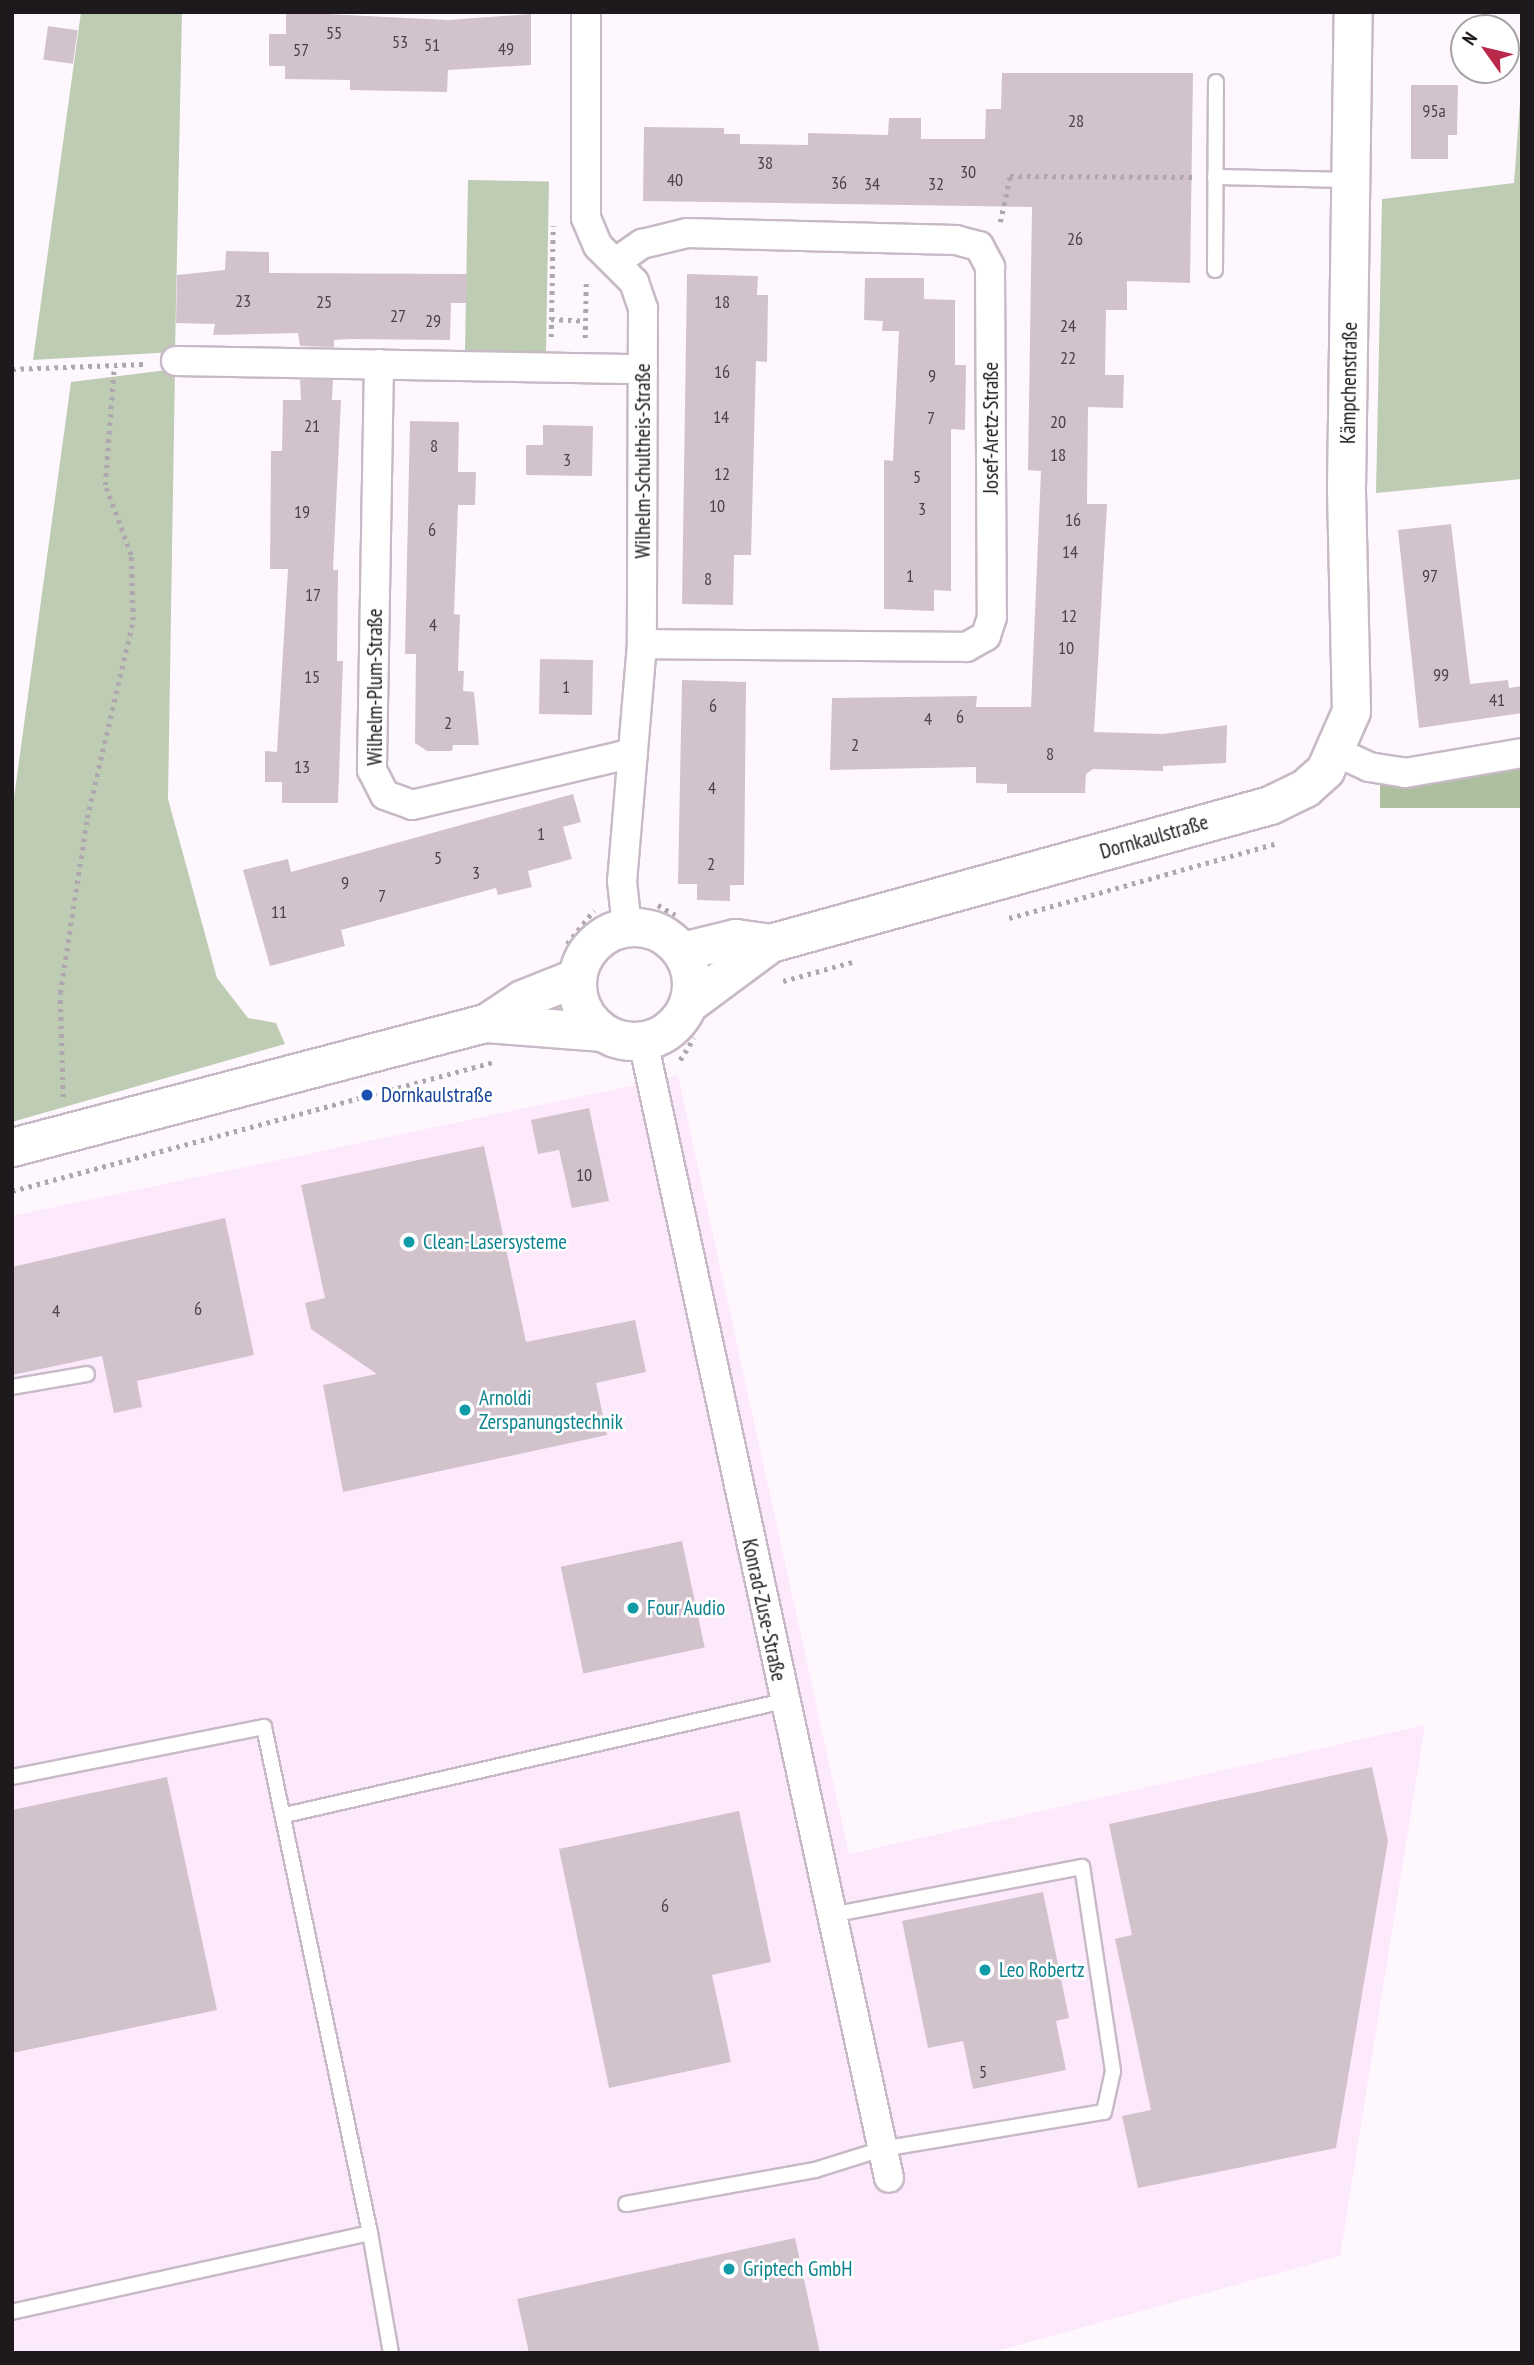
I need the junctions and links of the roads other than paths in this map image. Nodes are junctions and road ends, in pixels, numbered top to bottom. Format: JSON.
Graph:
{"nodes":[{"id":1,"x":586,"y":12,"type":"edge"},
{"id":2,"x":1353,"y":12,"type":"edge"},
{"id":3,"x":1216,"y":82,"type":"dead end"},
{"id":4,"x":1215,"y":177,"type":"junction"},
{"id":5,"x":1353,"y":180,"type":"junction"},
{"id":6,"x":616,"y":261,"type":"junction"},
{"id":7,"x":1215,"y":270,"type":"dead end"},
{"id":8,"x":176,"y":361,"type":"dead end"},
{"id":9,"x":379,"y":364,"type":"junction"},
{"id":10,"x":643,"y":369,"type":"junction"},
{"id":11,"x":642,"y":644,"type":"junction"},
{"id":12,"x":1336,"y":752,"type":"junction"},
{"id":13,"x":633,"y":753,"type":"junction"},
{"id":14,"x":1522,"y":753,"type":"edge"},
{"id":15,"x":627,"y":927,"type":"junction"},
{"id":16,"x":770,"y":943,"type":"junction"},
{"id":17,"x":682,"y":950,"type":"junction"},
{"id":18,"x":577,"y":977,"type":"junction"},
{"id":19,"x":695,"y":1016,"type":"junction"},
{"id":20,"x":486,"y":1023,"type":"junction"},
{"id":21,"x":603,"y":1032,"type":"junction"},
{"id":22,"x":643,"y":1041,"type":"junction"},
{"id":23,"x":12,"y":1147,"type":"edge"},
{"id":24,"x":87,"y":1374,"type":"dead end"},
{"id":25,"x":12,"y":1387,"type":"edge"},
{"id":26,"x":784,"y":1701,"type":"junction"},
{"id":27,"x":12,"y":1777,"type":"edge"},
{"id":28,"x":285,"y":1815,"type":"junction"},
{"id":29,"x":831,"y":1915,"type":"junction"},
{"id":30,"x":882,"y":2149,"type":"junction"},
{"id":31,"x":889,"y":2178,"type":"dead end"},
{"id":32,"x":626,"y":2204,"type":"dead end"},
{"id":33,"x":370,"y":2233,"type":"junction"},
{"id":34,"x":12,"y":2312,"type":"edge"},
{"id":35,"x":391,"y":2353,"type":"edge"}],
"edges":[{"from":1,"to":6,"type":"street","name":"Wilhelm-Schultheis-Straße"},
{"from":2,"to":5,"type":"street","name":"Kämpchenstraße"},
{"from":3,"to":4,"type":"lane"},
{"from":4,"to":5,"type":"lane"},
{"from":4,"to":7,"type":"lane"},
{"from":5,"to":12,"type":"street","name":"Kämpchenstraße"},
{"from":6,"to":10,"type":"street","name":"Wilhelm-Schultheis-Straße"},
{"from":6,"to":11,"type":"street","name":"Josef-Aretz-Straße"},
{"from":8,"to":9,"type":"street"},
{"from":9,"to":10,"type":"street"},
{"from":9,"to":13,"type":"street","name":"Wilhelm-Plum-Straße"},
{"from":10,"to":11,"type":"street","name":"Wilhelm-Schultheis-Straße"},
{"from":11,"to":13,"type":"street","name":"Wilhelm-Schultheis-Straße"},
{"from":12,"to":14,"type":"street"},
{"from":12,"to":16,"type":"street","name":"Dornkaulstraße"},
{"from":13,"to":15,"type":"street","name":"Wilhelm-Schultheis-Straße"},
{"from":15,"to":17,"type":"street"},
{"from":15,"to":18,"type":"street"},
{"from":16,"to":17,"type":"street","name":"Dornkaulstraße"},
{"from":16,"to":19,"type":"street","name":"Dornkaulstraße"},
{"from":17,"to":19,"type":"street"},
{"from":18,"to":20,"type":"street"},
{"from":18,"to":21,"type":"street"},
{"from":19,"to":22,"type":"street"},
{"from":20,"to":21,"type":"street"},
{"from":20,"to":23,"type":"street"},
{"from":21,"to":22,"type":"street"},
{"from":22,"to":26,"type":"street","name":"Konrad-Zuse-Straße"},
{"from":24,"to":25,"type":"lane"},
{"from":26,"to":28,"type":"lane"},
{"from":26,"to":29,"type":"street","name":"Konrad-Zuse-Straße"},
{"from":27,"to":28,"type":"lane"},
{"from":28,"to":33,"type":"lane"},
{"from":29,"to":30,"type":"street","name":"Konrad-Zuse-Straße"},
{"from":29,"to":30,"type":"lane"},
{"from":30,"to":31,"type":"street","name":"Konrad-Zuse-Straße"},
{"from":30,"to":32,"type":"lane"},
{"from":33,"to":34,"type":"lane"},
{"from":33,"to":35,"type":"lane"}]}
